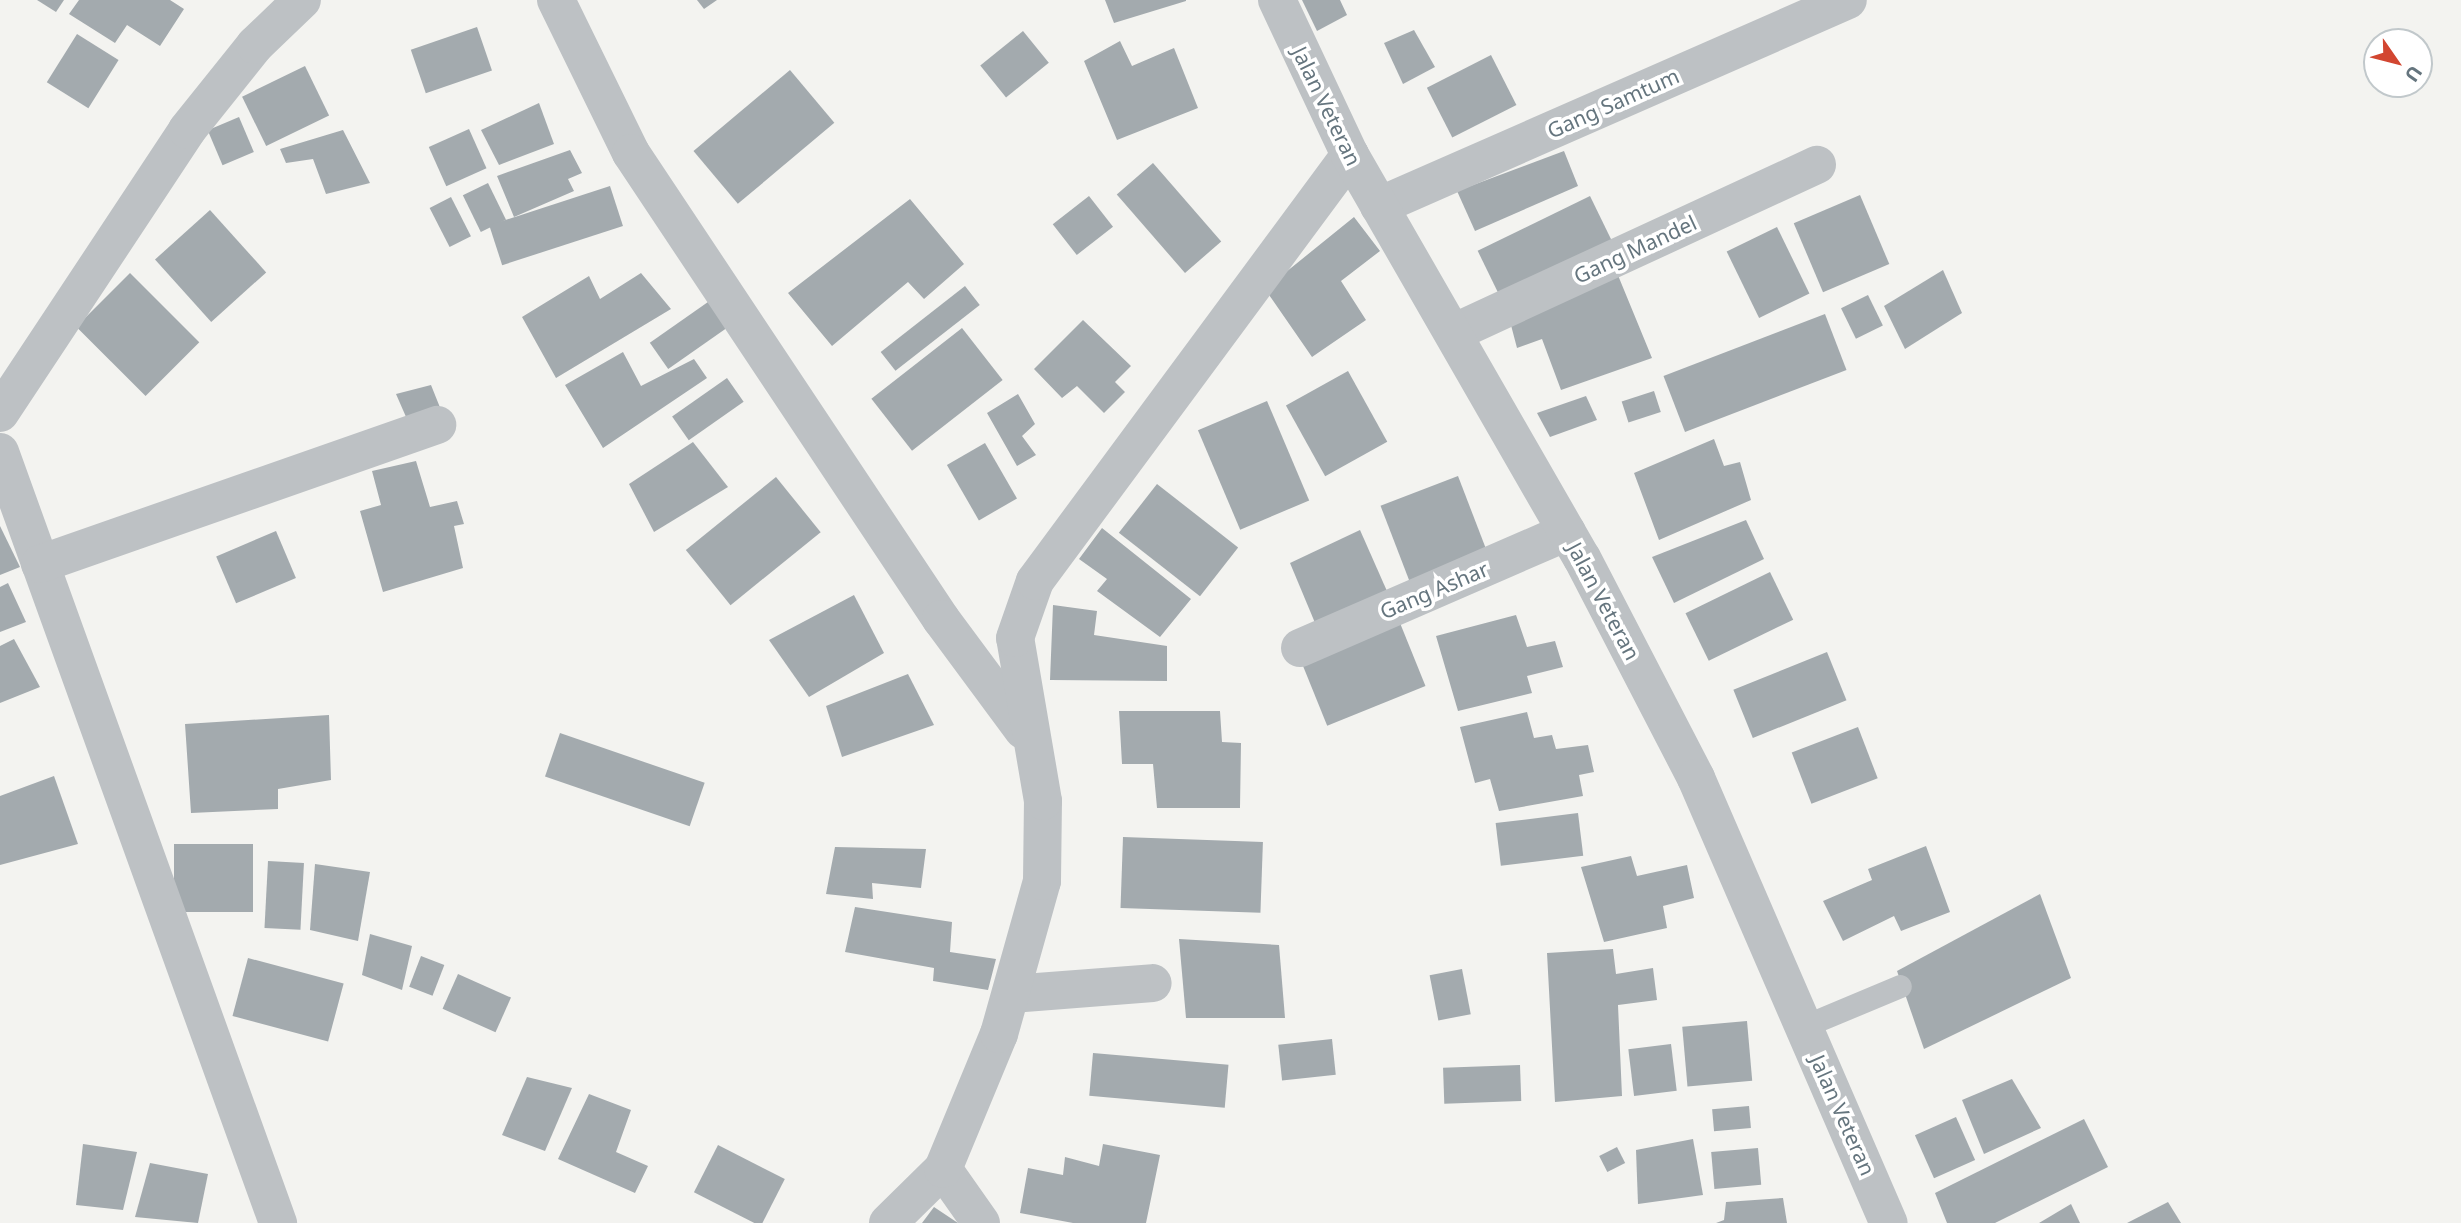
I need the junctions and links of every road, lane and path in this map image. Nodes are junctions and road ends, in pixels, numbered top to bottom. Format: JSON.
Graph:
{"nodes":[{"id":1,"x":302,"y":0,"type":"edge"},
{"id":2,"x":556,"y":0,"type":"edge"},
{"id":3,"x":1277,"y":0,"type":"edge"},
{"id":4,"x":1848,"y":0,"type":"edge"},
{"id":5,"x":1350,"y":155,"type":"junction"},
{"id":6,"x":1817,"y":165,"type":"dead end"},
{"id":7,"x":1379,"y":206,"type":"junction"},
{"id":8,"x":1453,"y":334,"type":"junction"},
{"id":9,"x":0,"y":413,"type":"edge"},
{"id":10,"x":438,"y":425,"type":"dead end"},
{"id":11,"x":0,"y":452,"type":"edge"},
{"id":12,"x":1567,"y":532,"type":"junction"},
{"id":13,"x":40,"y":564,"type":"junction"},
{"id":14,"x":1300,"y":648,"type":"dead end"},
{"id":15,"x":1029,"y":737,"type":"junction"},
{"id":16,"x":1153,"y":983,"type":"dead end"},
{"id":17,"x":1900,"y":986,"type":"dead end"},
{"id":18,"x":1011,"y":993,"type":"junction"},
{"id":19,"x":1802,"y":1027,"type":"junction"},
{"id":20,"x":943,"y":1169,"type":"junction"},
{"id":21,"x":278,"y":1223,"type":"edge"},
{"id":22,"x":888,"y":1223,"type":"edge"},
{"id":23,"x":981,"y":1223,"type":"edge"},
{"id":24,"x":1889,"y":1223,"type":"edge"}],
"edges":[{"from":1,"to":9,"type":"street"},
{"from":2,"to":15,"type":"street"},
{"from":3,"to":5,"type":"street","name":"Jalan Veteran"},
{"from":4,"to":7,"type":"street","name":"Gang Samtum"},
{"from":5,"to":7,"type":"street","name":"Jalan Veteran"},
{"from":5,"to":15,"type":"street"},
{"from":6,"to":8,"type":"street","name":"Gang Mandel"},
{"from":7,"to":8,"type":"street","name":"Jalan Veteran"},
{"from":8,"to":12,"type":"street","name":"Jalan Veteran"},
{"from":10,"to":13,"type":"street"},
{"from":11,"to":13,"type":"street"},
{"from":12,"to":14,"type":"street","name":"Gang Ashar"},
{"from":12,"to":19,"type":"street","name":"Jalan Veteran"},
{"from":13,"to":21,"type":"street"},
{"from":15,"to":18,"type":"street"},
{"from":16,"to":18,"type":"street"},
{"from":17,"to":19,"type":"lane"},
{"from":18,"to":20,"type":"street"},
{"from":19,"to":24,"type":"street","name":"Jalan Veteran"},
{"from":20,"to":22,"type":"street"},
{"from":20,"to":23,"type":"street"}]}
